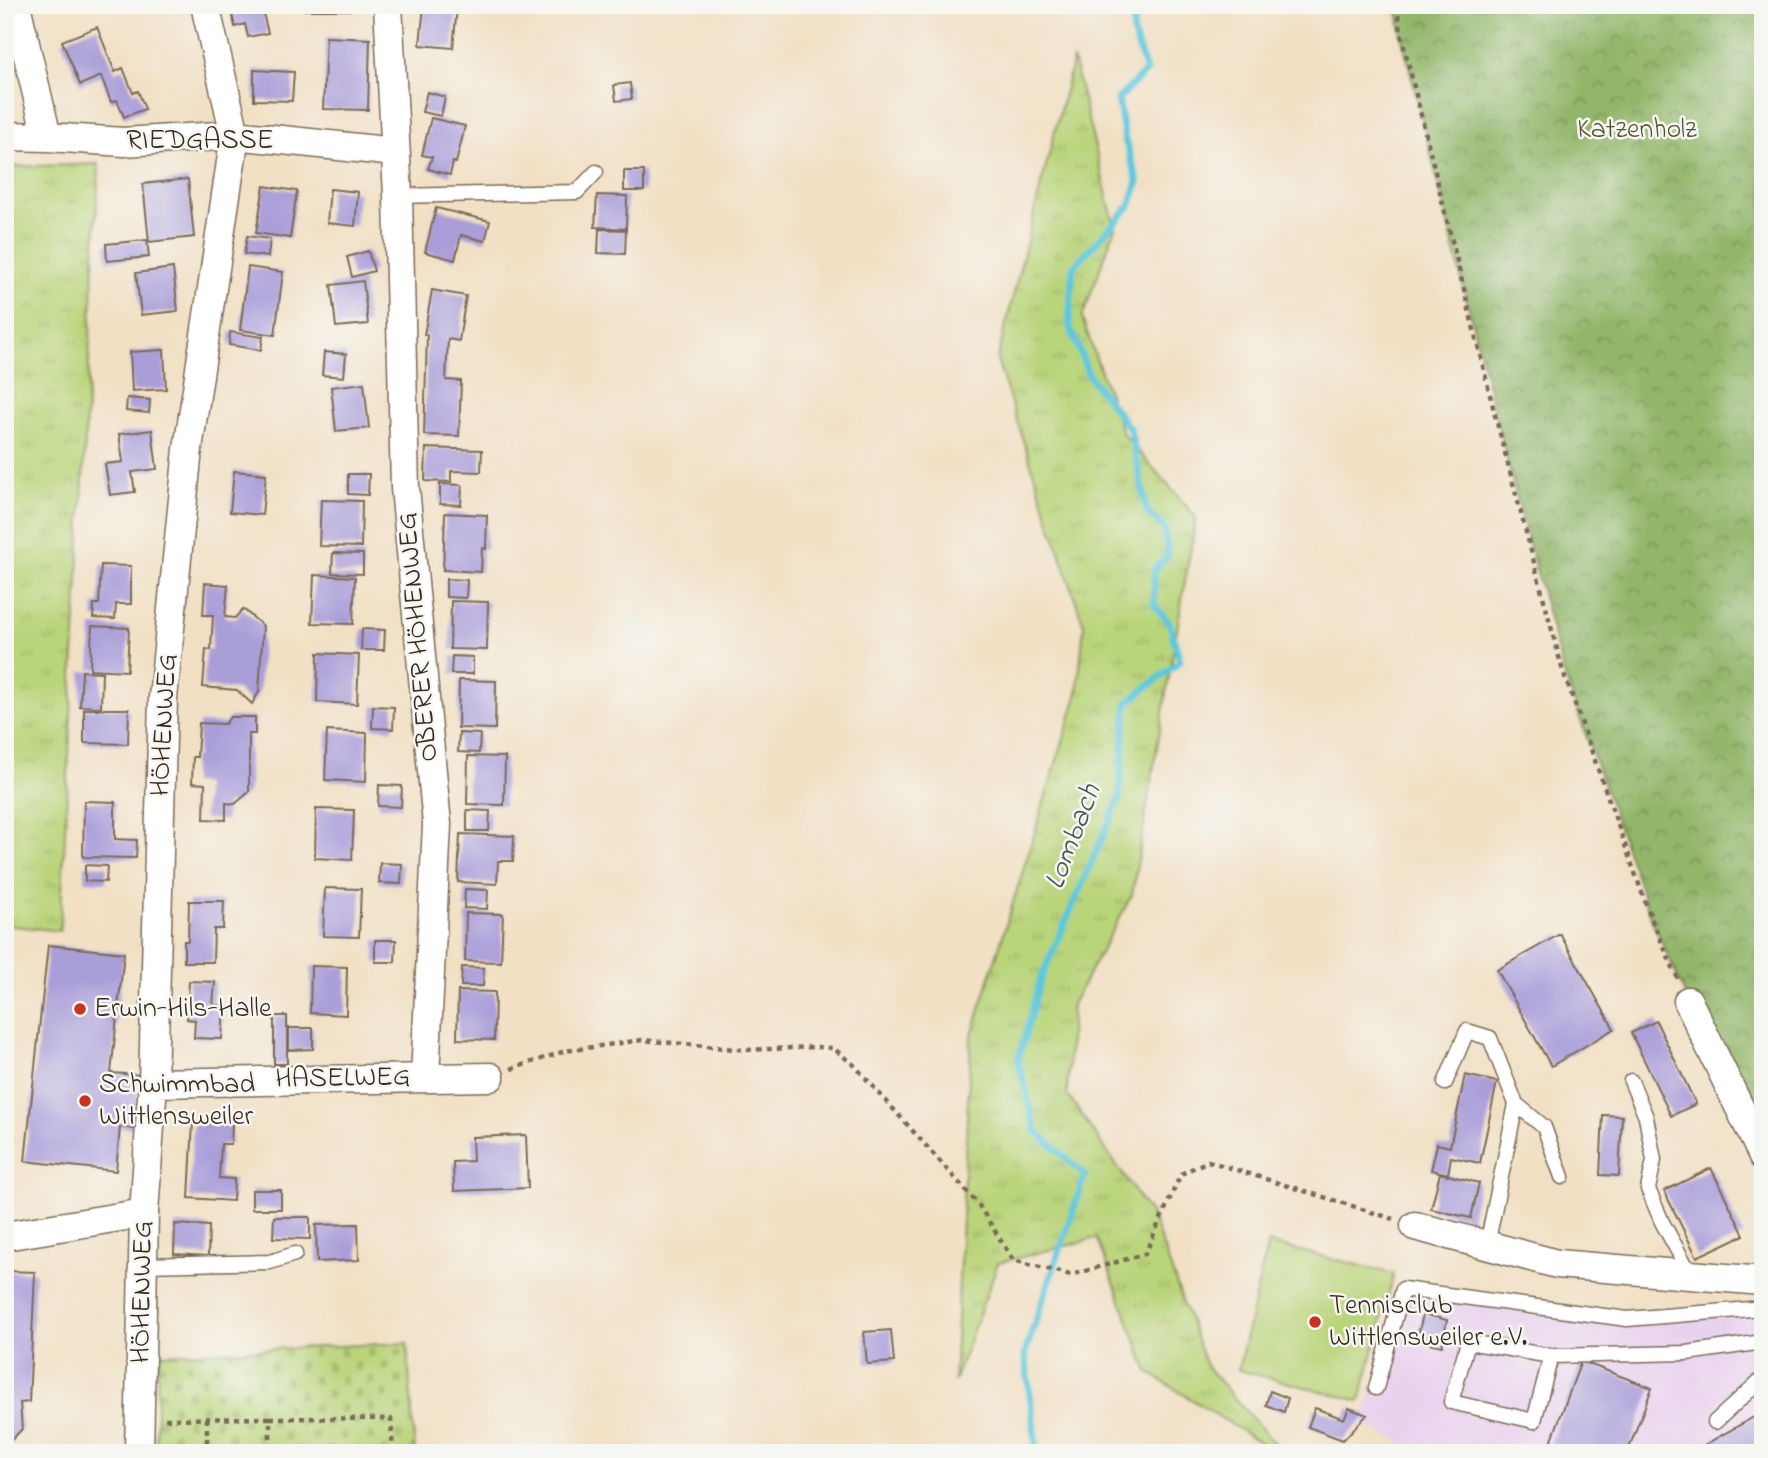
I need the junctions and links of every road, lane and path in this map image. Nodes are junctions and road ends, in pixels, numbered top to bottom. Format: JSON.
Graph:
{"nodes":[{"id":1,"x":16,"y":5,"type":"edge"},
{"id":2,"x":205,"y":5,"type":"edge"},
{"id":3,"x":388,"y":5,"type":"edge"},
{"id":4,"x":1397,"y":5,"type":"edge"},
{"id":5,"x":235,"y":135,"type":"junction"},
{"id":6,"x":5,"y":136,"type":"edge"},
{"id":7,"x":47,"y":136,"type":"junction"},
{"id":8,"x":395,"y":152,"type":"junction"},
{"id":9,"x":596,"y":172,"type":"dead end"},
{"id":10,"x":398,"y":197,"type":"junction"},
{"id":11,"x":1688,"y":1001,"type":"joint"},
{"id":12,"x":425,"y":1077,"type":"junction"},
{"id":13,"x":491,"y":1077,"type":"joint"},
{"id":14,"x":1631,"y":1081,"type":"dead end"},
{"id":15,"x":153,"y":1083,"type":"junction"},
{"id":16,"x":1445,"y":1083,"type":"dead end"},
{"id":17,"x":1516,"y":1104,"type":"junction"},
{"id":18,"x":1763,"y":1156,"type":"edge"},
{"id":19,"x":1562,"y":1177,"type":"dead end"},
{"id":20,"x":144,"y":1213,"type":"junction"},
{"id":21,"x":1415,"y":1226,"type":"joint"},
{"id":22,"x":5,"y":1236,"type":"edge"},
{"id":23,"x":1487,"y":1245,"type":"junction"},
{"id":24,"x":295,"y":1254,"type":"dead end"},
{"id":25,"x":144,"y":1265,"type":"junction"},
{"id":26,"x":1691,"y":1275,"type":"junction"},
{"id":27,"x":1763,"y":1281,"type":"edge"},
{"id":28,"x":1763,"y":1308,"type":"edge"},
{"id":29,"x":1763,"y":1342,"type":"edge"},
{"id":30,"x":1551,"y":1356,"type":"junction"},
{"id":31,"x":1763,"y":1378,"type":"edge"},
{"id":32,"x":1376,"y":1388,"type":"dead end"},
{"id":33,"x":207,"y":1418,"type":"junction"},
{"id":34,"x":270,"y":1418,"type":"junction"},
{"id":35,"x":157,"y":1419,"type":"dead end"},
{"id":36,"x":1715,"y":1422,"type":"dead end"},
{"id":37,"x":139,"y":1453,"type":"edge"},
{"id":38,"x":207,"y":1453,"type":"edge"},
{"id":39,"x":270,"y":1453,"type":"edge"},
{"id":40,"x":393,"y":1453,"type":"edge"}],
"edges":[{"from":1,"to":7,"type":"street"},
{"from":2,"to":5,"type":"street","name":"HÖHENWEG"},
{"from":3,"to":8,"type":"street","name":"OBERER HÖHENWEG"},
{"from":4,"to":11,"type":"path"},
{"from":5,"to":7,"type":"street","name":"RIEDGASSE"},
{"from":5,"to":8,"type":"street","name":"RIEDGASSE"},
{"from":5,"to":15,"type":"street","name":"HÖHENWEG"},
{"from":6,"to":7,"type":"street","name":"RIEDGASSE"},
{"from":8,"to":10,"type":"street","name":"OBERER HÖHENWEG"},
{"from":9,"to":10,"type":"lane"},
{"from":10,"to":12,"type":"street","name":"OBERER HÖHENWEG"},
{"from":11,"to":18,"type":"street"},
{"from":12,"to":13,"type":"street","name":"HASELWEG"},
{"from":12,"to":15,"type":"street","name":"HASELWEG"},
{"from":13,"to":21,"type":"path"},
{"from":14,"to":26,"type":"lane"},
{"from":15,"to":20,"type":"street","name":"HÖHENWEG"},
{"from":16,"to":17,"type":"lane"},
{"from":17,"to":19,"type":"lane"},
{"from":17,"to":23,"type":"lane"},
{"from":20,"to":22,"type":"street"},
{"from":20,"to":25,"type":"street","name":"HÖHENWEG"},
{"from":21,"to":23,"type":"street"},
{"from":23,"to":26,"type":"street"},
{"from":24,"to":25,"type":"lane"},
{"from":25,"to":37,"type":"street","name":"HÖHENWEG"},
{"from":26,"to":27,"type":"street"},
{"from":28,"to":32,"type":"lane"},
{"from":29,"to":30,"type":"lane"},
{"from":30,"to":30,"type":"lane"},
{"from":31,"to":36,"type":"lane"},
{"from":33,"to":34,"type":"path"},
{"from":33,"to":35,"type":"path"},
{"from":33,"to":38,"type":"path"},
{"from":34,"to":39,"type":"path"},
{"from":34,"to":40,"type":"path"}]}
